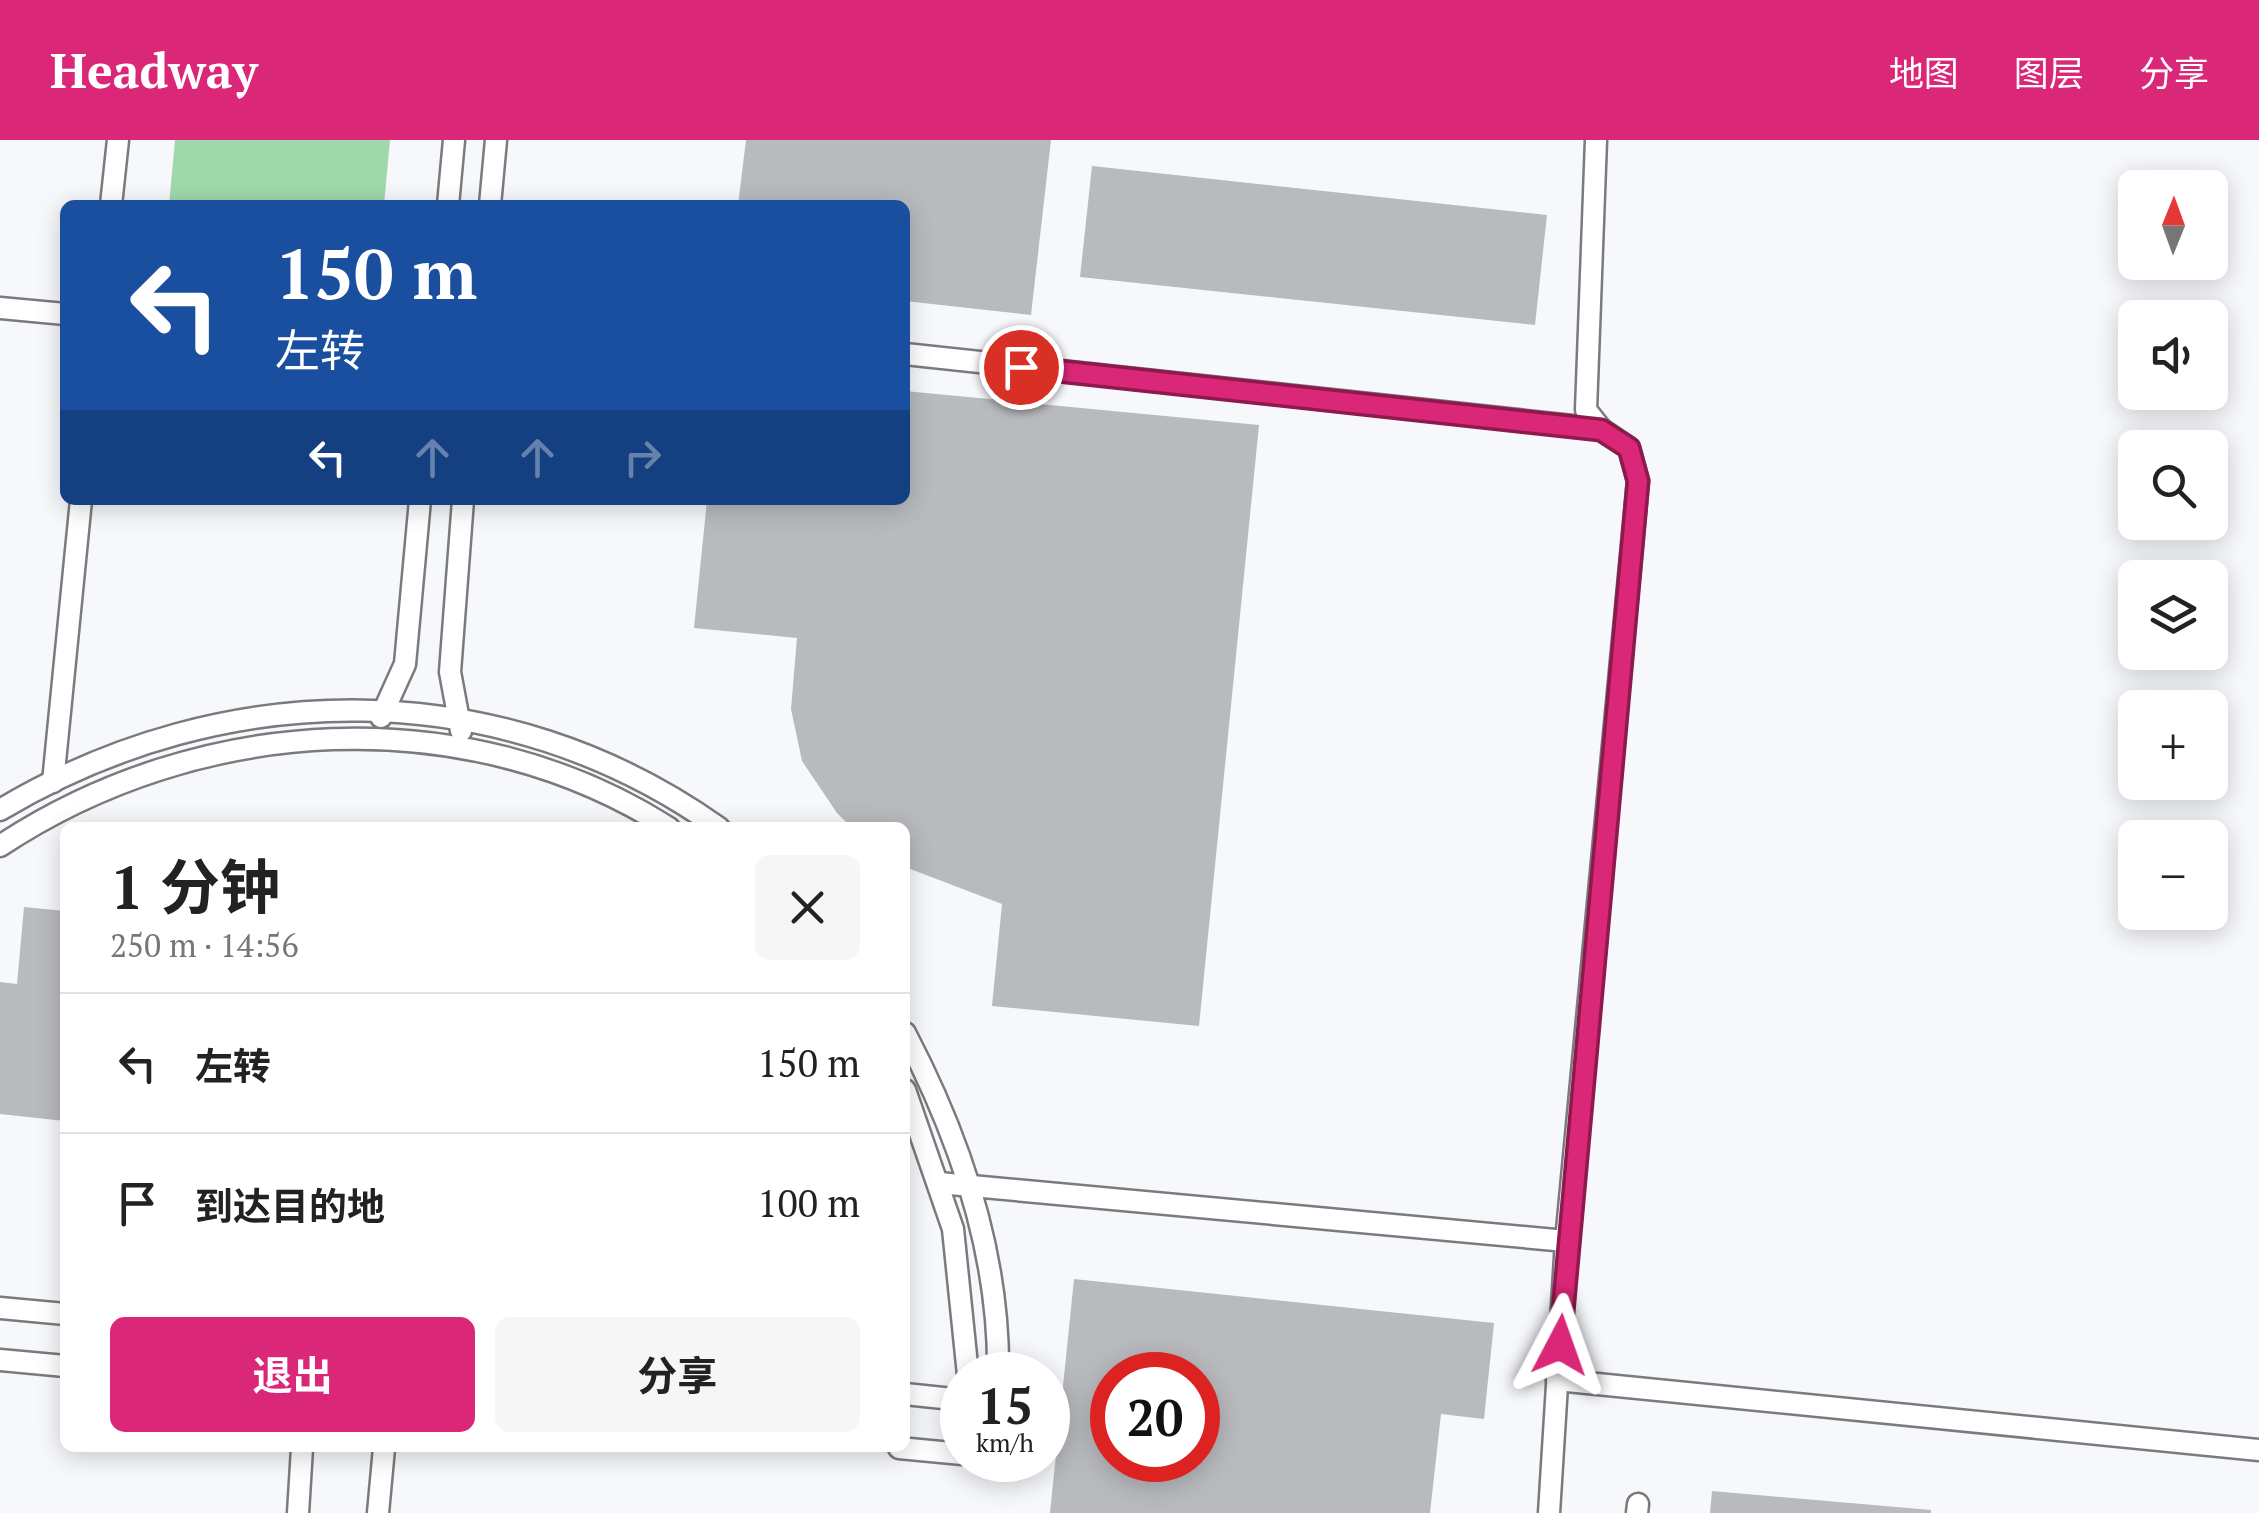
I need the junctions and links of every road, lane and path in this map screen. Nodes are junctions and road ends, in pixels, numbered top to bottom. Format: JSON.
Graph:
{"nodes":[{"id":1,"x":118,"y":140,"type":"edge"},
{"id":2,"x":454,"y":140,"type":"edge"},
{"id":3,"x":496,"y":140,"type":"edge"},
{"id":4,"x":1596,"y":140,"type":"edge"},
{"id":5,"x":112,"y":200,"type":"edge"},
{"id":6,"x":448,"y":200,"type":"edge"},
{"id":7,"x":490,"y":200,"type":"edge"},
{"id":8,"x":0,"y":308,"type":"edge"},
{"id":9,"x":60,"y":314,"type":"edge"},
{"id":10,"x":910,"y":355,"type":"edge"},
{"id":11,"x":1601,"y":430,"type":"junction"},
{"id":12,"x":81,"y":505,"type":"edge"},
{"id":13,"x":420,"y":505,"type":"edge"},
{"id":14,"x":463,"y":505,"type":"edge"},
{"id":15,"x":387,"y":710,"type":"junction"},
{"id":16,"x":455,"y":719,"type":"junction"},
{"id":17,"x":364,"y":738,"type":"junction"},
{"id":18,"x":470,"y":752,"type":"junction"},
{"id":19,"x":53,"y":782,"type":"junction"},
{"id":20,"x":0,"y":810,"type":"edge"},
{"id":21,"x":658,"y":822,"type":"edge"},
{"id":22,"x":711,"y":822,"type":"edge"},
{"id":23,"x":0,"y":846,"type":"edge"},
{"id":24,"x":910,"y":1042,"type":"edge"},
{"id":25,"x":910,"y":1104,"type":"edge"},
{"id":26,"x":938,"y":1182,"type":"junction"},
{"id":27,"x":970,"y":1186,"type":"junction"},
{"id":28,"x":1566,"y":1241,"type":"junction"},
{"id":29,"x":0,"y":1308,"type":"edge"},
{"id":30,"x":60,"y":1314,"type":"edge"},
{"id":31,"x":967,"y":1352,"type":"edge"},
{"id":32,"x":996,"y":1352,"type":"edge"},
{"id":33,"x":0,"y":1360,"type":"edge"},
{"id":34,"x":60,"y":1366,"type":"edge"},
{"id":35,"x":1558,"y":1380,"type":"junction"},
{"id":36,"x":910,"y":1395,"type":"edge"},
{"id":37,"x":940,"y":1398,"type":"edge"},
{"id":38,"x":910,"y":1449,"type":"edge"},
{"id":39,"x":2259,"y":1450,"type":"edge"},
{"id":40,"x":302,"y":1452,"type":"edge"},
{"id":41,"x":384,"y":1452,"type":"edge"},
{"id":42,"x":940,"y":1452,"type":"edge"},
{"id":43,"x":298,"y":1513,"type":"edge"},
{"id":44,"x":378,"y":1513,"type":"edge"},
{"id":45,"x":1549,"y":1513,"type":"edge"}],
"edges":[{"from":1,"to":5,"type":"lane"},
{"from":2,"to":6,"type":"lane"},
{"from":3,"to":7,"type":"lane"},
{"from":4,"to":11,"type":"lane"},
{"from":8,"to":9,"type":"lane"},
{"from":10,"to":11,"type":"lane"},
{"from":11,"to":28,"type":"lane"},
{"from":12,"to":19,"type":"lane"},
{"from":13,"to":15,"type":"lane"},
{"from":14,"to":16,"type":"lane"},
{"from":15,"to":16,"type":"lane"},
{"from":15,"to":17,"type":"lane"},
{"from":15,"to":19,"type":"lane"},
{"from":16,"to":18,"type":"lane"},
{"from":16,"to":22,"type":"lane"},
{"from":17,"to":18,"type":"lane"},
{"from":17,"to":23,"type":"lane"},
{"from":18,"to":21,"type":"lane"},
{"from":19,"to":20,"type":"lane"},
{"from":24,"to":27,"type":"lane"},
{"from":25,"to":26,"type":"lane"},
{"from":26,"to":27,"type":"lane"},
{"from":26,"to":31,"type":"lane"},
{"from":27,"to":28,"type":"lane"},
{"from":27,"to":32,"type":"lane"},
{"from":28,"to":35,"type":"lane"},
{"from":29,"to":30,"type":"lane"},
{"from":33,"to":34,"type":"lane"},
{"from":35,"to":39,"type":"lane"},
{"from":35,"to":45,"type":"lane"},
{"from":36,"to":37,"type":"lane"},
{"from":38,"to":42,"type":"lane"},
{"from":40,"to":43,"type":"lane"},
{"from":41,"to":44,"type":"lane"}]}
